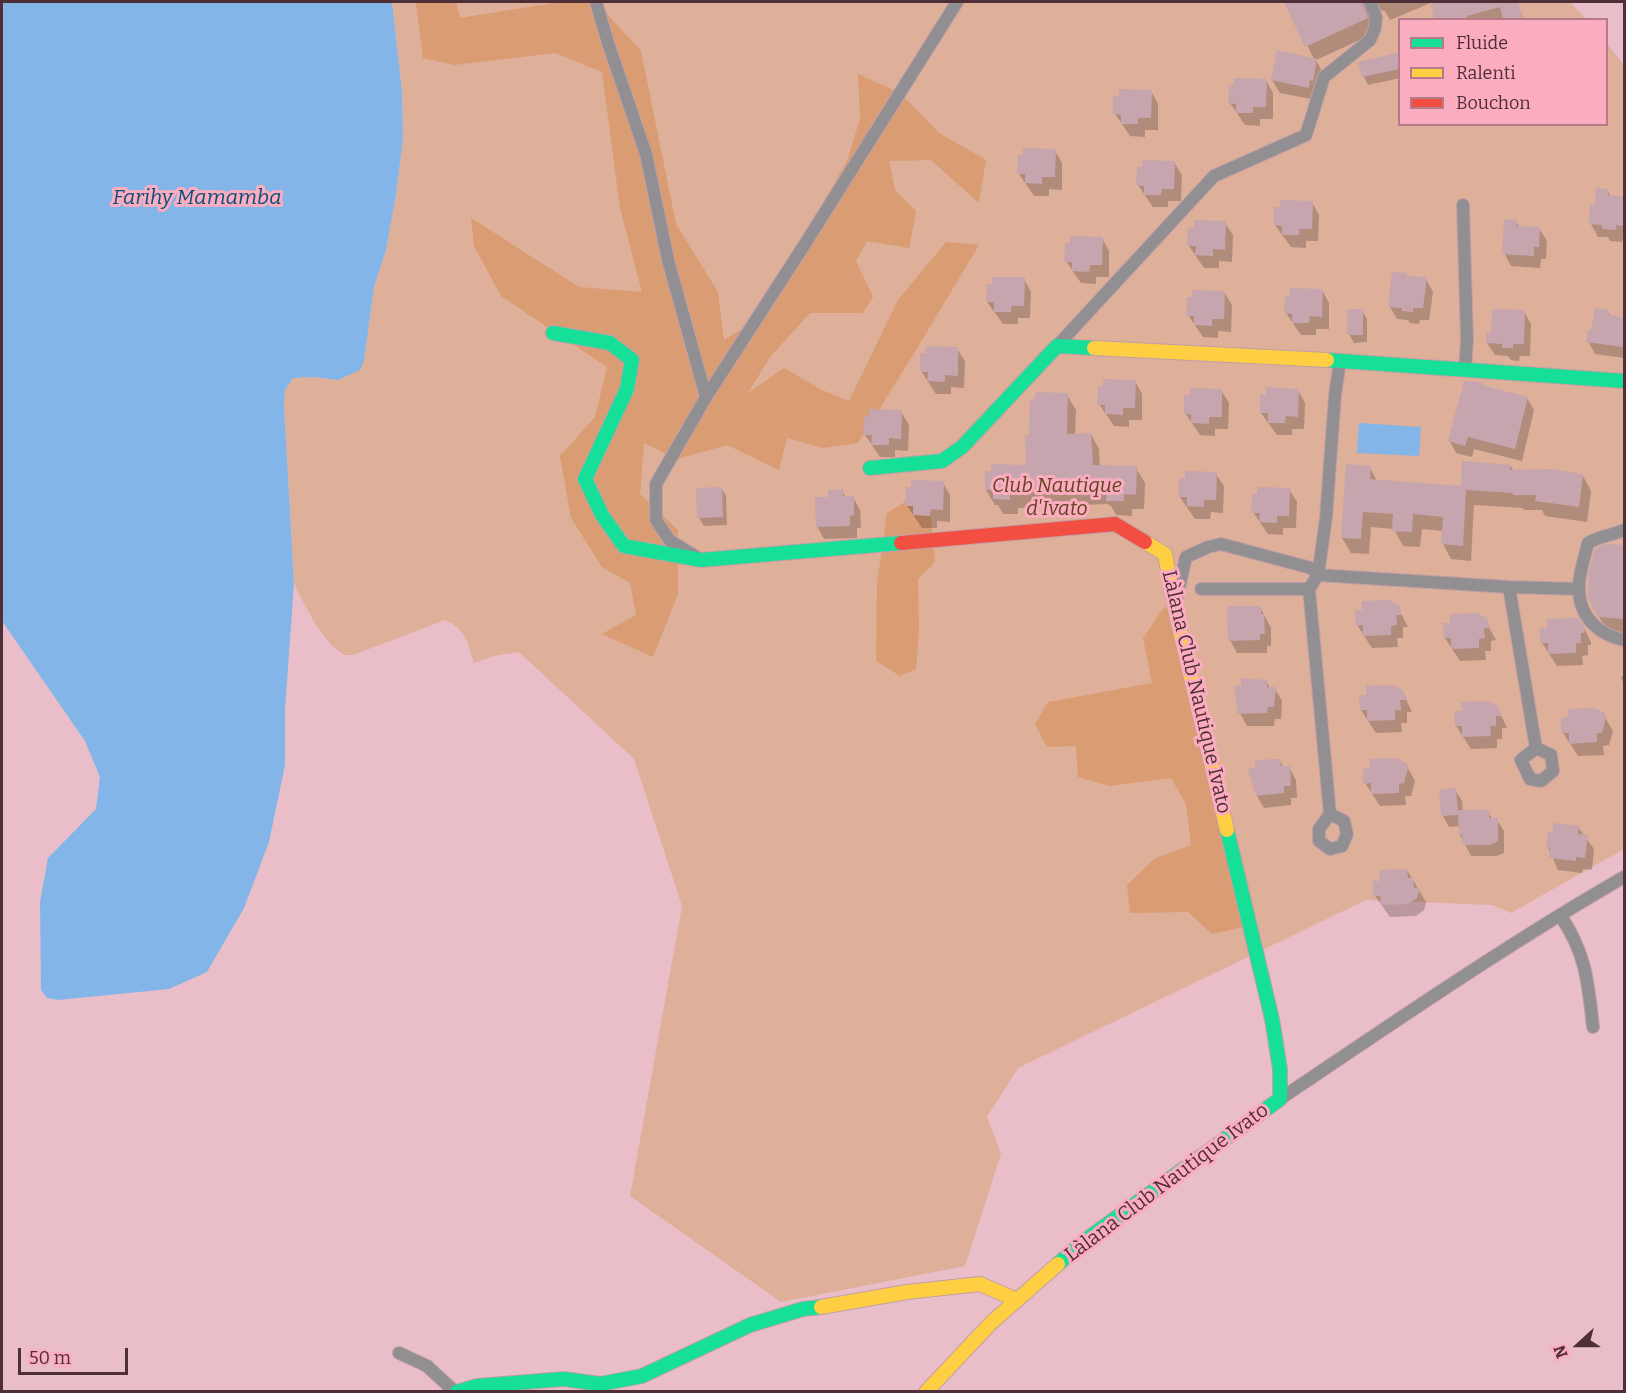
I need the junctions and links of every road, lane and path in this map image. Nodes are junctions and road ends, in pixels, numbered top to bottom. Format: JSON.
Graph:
{"nodes":[{"id":1,"x":596,"y":2,"type":"edge"},
{"id":2,"x":957,"y":2,"type":"edge"},
{"id":3,"x":1370,"y":2,"type":"edge"},
{"id":4,"x":1463,"y":205,"type":"dead end"},
{"id":5,"x":553,"y":333,"type":"dead end"},
{"id":6,"x":1057,"y":346,"type":"junction"},
{"id":7,"x":1340,"y":361,"type":"junction"},
{"id":8,"x":1465,"y":370,"type":"junction"},
{"id":9,"x":1624,"y":381,"type":"edge"},
{"id":10,"x":706,"y":397,"type":"junction"},
{"id":11,"x":870,"y":468,"type":"dead end"},
{"id":12,"x":1624,"y":530,"type":"edge"},
{"id":13,"x":701,"y":560,"type":"junction"},
{"id":14,"x":1318,"y":575,"type":"junction"},
{"id":15,"x":1509,"y":587,"type":"junction"},
{"id":16,"x":1201,"y":588,"type":"dead end"},
{"id":17,"x":1309,"y":589,"type":"junction"},
{"id":18,"x":1579,"y":589,"type":"junction"},
{"id":19,"x":1176,"y":611,"type":"junction"},
{"id":20,"x":1624,"y":640,"type":"edge"},
{"id":21,"x":1536,"y":748,"type":"dead end"},
{"id":22,"x":1330,"y":814,"type":"dead end"},
{"id":23,"x":1624,"y":877,"type":"edge"},
{"id":24,"x":1560,"y":915,"type":"junction"},
{"id":25,"x":1593,"y":1026,"type":"dead end"},
{"id":26,"x":1280,"y":1099,"type":"junction"},
{"id":27,"x":1017,"y":1300,"type":"junction"},
{"id":28,"x":399,"y":1353,"type":"dead end"},
{"id":29,"x":456,"y":1392,"type":"edge"},
{"id":30,"x":926,"y":1392,"type":"edge"}],
"edges":[{"from":1,"to":10,"type":"street"},
{"from":2,"to":10,"type":"street"},
{"from":3,"to":6,"type":"street"},
{"from":4,"to":8,"type":"street"},
{"from":5,"to":13,"type":"street","name":"Làlana Club Nautique Ivato"},
{"from":6,"to":7,"type":"street"},
{"from":6,"to":11,"type":"street"},
{"from":7,"to":8,"type":"street"},
{"from":7,"to":14,"type":"street"},
{"from":8,"to":9,"type":"street"},
{"from":10,"to":13,"type":"street"},
{"from":12,"to":18,"type":"street"},
{"from":13,"to":19,"type":"street","name":"Làlana Club Nautique Ivato"},
{"from":14,"to":15,"type":"street"},
{"from":14,"to":17,"type":"street"},
{"from":14,"to":19,"type":"street"},
{"from":15,"to":18,"type":"street"},
{"from":15,"to":21,"type":"street"},
{"from":16,"to":17,"type":"street"},
{"from":17,"to":22,"type":"street"},
{"from":18,"to":20,"type":"street"},
{"from":19,"to":26,"type":"street","name":"Làlana Club Nautique Ivato"},
{"from":23,"to":24,"type":"street"},
{"from":24,"to":25,"type":"street"},
{"from":24,"to":26,"type":"street"},
{"from":26,"to":27,"type":"street","name":"Làlana Club Nautique Ivato"},
{"from":27,"to":29,"type":"street"},
{"from":27,"to":30,"type":"street","name":"Làlana Club Nautique Ivato"},
{"from":28,"to":29,"type":"street"}]}
